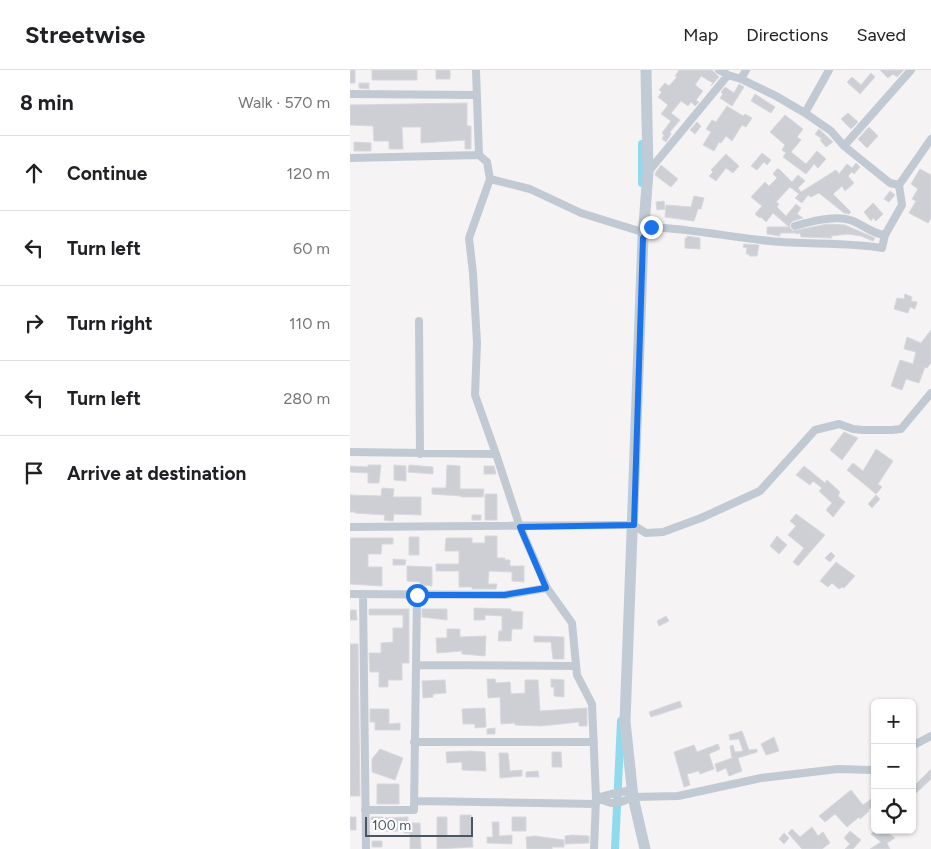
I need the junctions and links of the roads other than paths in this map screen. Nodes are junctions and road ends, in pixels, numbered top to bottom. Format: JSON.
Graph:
{"nodes":[{"id":1,"x":476,"y":70,"type":"edge"},
{"id":2,"x":646,"y":70,"type":"edge"},
{"id":3,"x":718,"y":70,"type":"edge"},
{"id":4,"x":746,"y":70,"type":"edge"},
{"id":5,"x":829,"y":70,"type":"edge"},
{"id":6,"x":911,"y":70,"type":"edge"},
{"id":7,"x":728,"y":75,"type":"junction"},
{"id":8,"x":741,"y":79,"type":"junction"},
{"id":9,"x":350,"y":94,"type":"edge"},
{"id":10,"x":476,"y":95,"type":"junction"},
{"id":11,"x":806,"y":113,"type":"junction"},
{"id":12,"x":931,"y":139,"type":"edge"},
{"id":13,"x":844,"y":146,"type":"junction"},
{"id":14,"x":479,"y":155,"type":"junction"},
{"id":15,"x":350,"y":158,"type":"edge"},
{"id":16,"x":648,"y":172,"type":"junction"},
{"id":17,"x":490,"y":179,"type":"junction"},
{"id":18,"x":899,"y":185,"type":"junction"},
{"id":19,"x":795,"y":226,"type":"dead end"},
{"id":20,"x":641,"y":235,"type":"junction"},
{"id":21,"x":886,"y":235,"type":"junction"},
{"id":22,"x":419,"y":321,"type":"dead end"},
{"id":23,"x":931,"y":394,"type":"edge"},
{"id":24,"x":350,"y":452,"type":"edge"},
{"id":25,"x":420,"y":454,"type":"junction"},
{"id":26,"x":496,"y":454,"type":"junction"},
{"id":27,"x":628,"y":525,"type":"junction"},
{"id":28,"x":350,"y":527,"type":"edge"},
{"id":29,"x":520,"y":527,"type":"junction"},
{"id":30,"x":546,"y":588,"type":"junction"},
{"id":31,"x":350,"y":594,"type":"edge"},
{"id":32,"x":363,"y":594,"type":"junction"},
{"id":33,"x":417,"y":595,"type":"junction"},
{"id":34,"x":416,"y":665,"type":"junction"},
{"id":35,"x":575,"y":666,"type":"junction"},
{"id":36,"x":931,"y":736,"type":"edge"},
{"id":37,"x":414,"y":742,"type":"junction"},
{"id":38,"x":594,"y":742,"type":"junction"},
{"id":39,"x":916,"y":744,"type":"edge"},
{"id":40,"x":871,"y":770,"type":"edge"},
{"id":41,"x":628,"y":794,"type":"junction"},
{"id":42,"x":416,"y":801,"type":"junction"},
{"id":43,"x":596,"y":801,"type":"junction"},
{"id":44,"x":365,"y":810,"type":"junction"},
{"id":45,"x":366,"y":849,"type":"edge"},
{"id":46,"x":594,"y":849,"type":"edge"},
{"id":47,"x":645,"y":849,"type":"edge"}],
"edges":[{"from":1,"to":10,"type":"street"},
{"from":2,"to":16,"type":"street"},
{"from":3,"to":7,"type":"street"},
{"from":4,"to":8,"type":"street"},
{"from":5,"to":11,"type":"street"},
{"from":6,"to":13,"type":"street"},
{"from":7,"to":8,"type":"street"},
{"from":7,"to":16,"type":"street"},
{"from":8,"to":11,"type":"street"},
{"from":9,"to":10,"type":"street"},
{"from":10,"to":14,"type":"street"},
{"from":11,"to":13,"type":"street"},
{"from":12,"to":18,"type":"street"},
{"from":13,"to":18,"type":"street"},
{"from":14,"to":15,"type":"street"},
{"from":14,"to":17,"type":"street"},
{"from":16,"to":20,"type":"street"},
{"from":17,"to":20,"type":"street"},
{"from":17,"to":26,"type":"street"},
{"from":18,"to":21,"type":"street"},
{"from":19,"to":21,"type":"street"},
{"from":20,"to":21,"type":"street"},
{"from":20,"to":27,"type":"street"},
{"from":22,"to":25,"type":"street"},
{"from":23,"to":27,"type":"street"},
{"from":24,"to":25,"type":"street"},
{"from":25,"to":26,"type":"street"},
{"from":26,"to":29,"type":"street"},
{"from":27,"to":29,"type":"street"},
{"from":27,"to":41,"type":"street"},
{"from":28,"to":29,"type":"street"},
{"from":29,"to":30,"type":"street"},
{"from":30,"to":33,"type":"street"},
{"from":30,"to":35,"type":"street"},
{"from":31,"to":32,"type":"street"},
{"from":32,"to":33,"type":"street"},
{"from":32,"to":44,"type":"street"},
{"from":33,"to":34,"type":"street"},
{"from":34,"to":35,"type":"street"},
{"from":34,"to":37,"type":"street"},
{"from":35,"to":38,"type":"street"},
{"from":36,"to":39,"type":"street"},
{"from":37,"to":38,"type":"street"},
{"from":37,"to":42,"type":"street"},
{"from":38,"to":43,"type":"street"},
{"from":40,"to":41,"type":"street"},
{"from":41,"to":43,"type":"street"},
{"from":41,"to":43,"type":"street"},
{"from":41,"to":47,"type":"street"},
{"from":42,"to":43,"type":"street"},
{"from":42,"to":44,"type":"street"},
{"from":43,"to":46,"type":"street"},
{"from":44,"to":45,"type":"street"}]}
